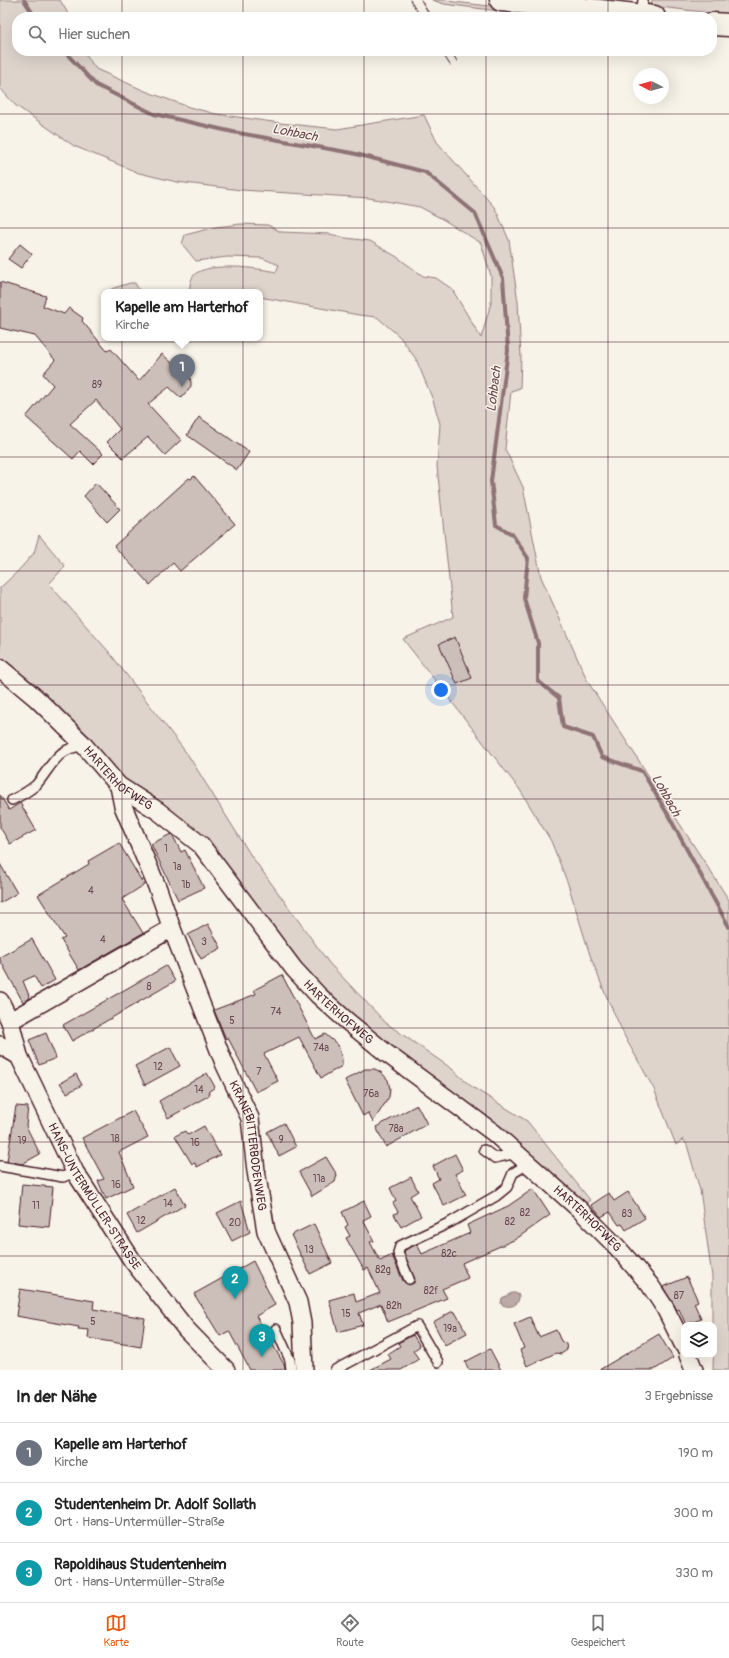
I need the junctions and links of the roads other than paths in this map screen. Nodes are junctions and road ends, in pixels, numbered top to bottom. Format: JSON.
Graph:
{"nodes":[{"id":1,"x":501,"y":0,"type":"edge"},
{"id":2,"x":646,"y":11,"type":"edge"},
{"id":3,"x":717,"y":25,"type":"edge"},
{"id":4,"x":729,"y":26,"type":"edge"},
{"id":5,"x":0,"y":668,"type":"edge"},
{"id":6,"x":86,"y":747,"type":"junction"},
{"id":7,"x":119,"y":786,"type":"junction"},
{"id":8,"x":12,"y":800,"type":"dead end"},
{"id":9,"x":170,"y":926,"type":"junction"},
{"id":10,"x":0,"y":1001,"type":"edge"},
{"id":11,"x":10,"y":1021,"type":"junction"},
{"id":12,"x":0,"y":1045,"type":"edge"},
{"id":13,"x":19,"y":1056,"type":"junction"},
{"id":14,"x":484,"y":1150,"type":"dead end"},
{"id":15,"x":517,"y":1153,"type":"junction"},
{"id":16,"x":0,"y":1166,"type":"edge"},
{"id":17,"x":531,"y":1166,"type":"junction"},
{"id":18,"x":75,"y":1172,"type":"junction"},
{"id":19,"x":409,"y":1279,"type":"dead end"},
{"id":20,"x":276,"y":1329,"type":"dead end"},
{"id":21,"x":681,"y":1340,"type":"edge"},
{"id":22,"x":689,"y":1358,"type":"edge"},
{"id":23,"x":438,"y":1362,"type":"dead end"},
{"id":24,"x":226,"y":1370,"type":"edge"},
{"id":25,"x":291,"y":1370,"type":"edge"},
{"id":26,"x":304,"y":1370,"type":"edge"},
{"id":27,"x":335,"y":1370,"type":"edge"},
{"id":28,"x":694,"y":1370,"type":"edge"}],
"edges":[{"from":1,"to":2,"type":"street"},
{"from":3,"to":4,"type":"street"},
{"from":5,"to":6,"type":"street","name":"HARTERHOFWEG"},
{"from":6,"to":7,"type":"street","name":"HARTERHOFWEG"},
{"from":6,"to":8,"type":"lane"},
{"from":7,"to":9,"type":"street","name":"KRANEBITTERBODENWEG"},
{"from":7,"to":15,"type":"street","name":"HARTERHOFWEG"},
{"from":9,"to":11,"type":"street"},
{"from":9,"to":26,"type":"street","name":"KRANEBITTERBODENWEG"},
{"from":10,"to":11,"type":"street","name":"HANS-UNTERMÜLLER-STRASSE"},
{"from":11,"to":13,"type":"street","name":"HANS-UNTERMÜLLER-STRASSE"},
{"from":12,"to":13,"type":"street"},
{"from":13,"to":18,"type":"street","name":"HANS-UNTERMÜLLER-STRASSE"},
{"from":14,"to":15,"type":"lane"},
{"from":15,"to":17,"type":"street","name":"HARTERHOFWEG"},
{"from":16,"to":18,"type":"lane"},
{"from":17,"to":19,"type":"lane"},
{"from":17,"to":21,"type":"street","name":"HARTERHOFWEG"},
{"from":18,"to":24,"type":"street","name":"HANS-UNTERMÜLLER-STRASSE"},
{"from":20,"to":25,"type":"lane"},
{"from":22,"to":28,"type":"street"},
{"from":23,"to":27,"type":"lane"}]}
